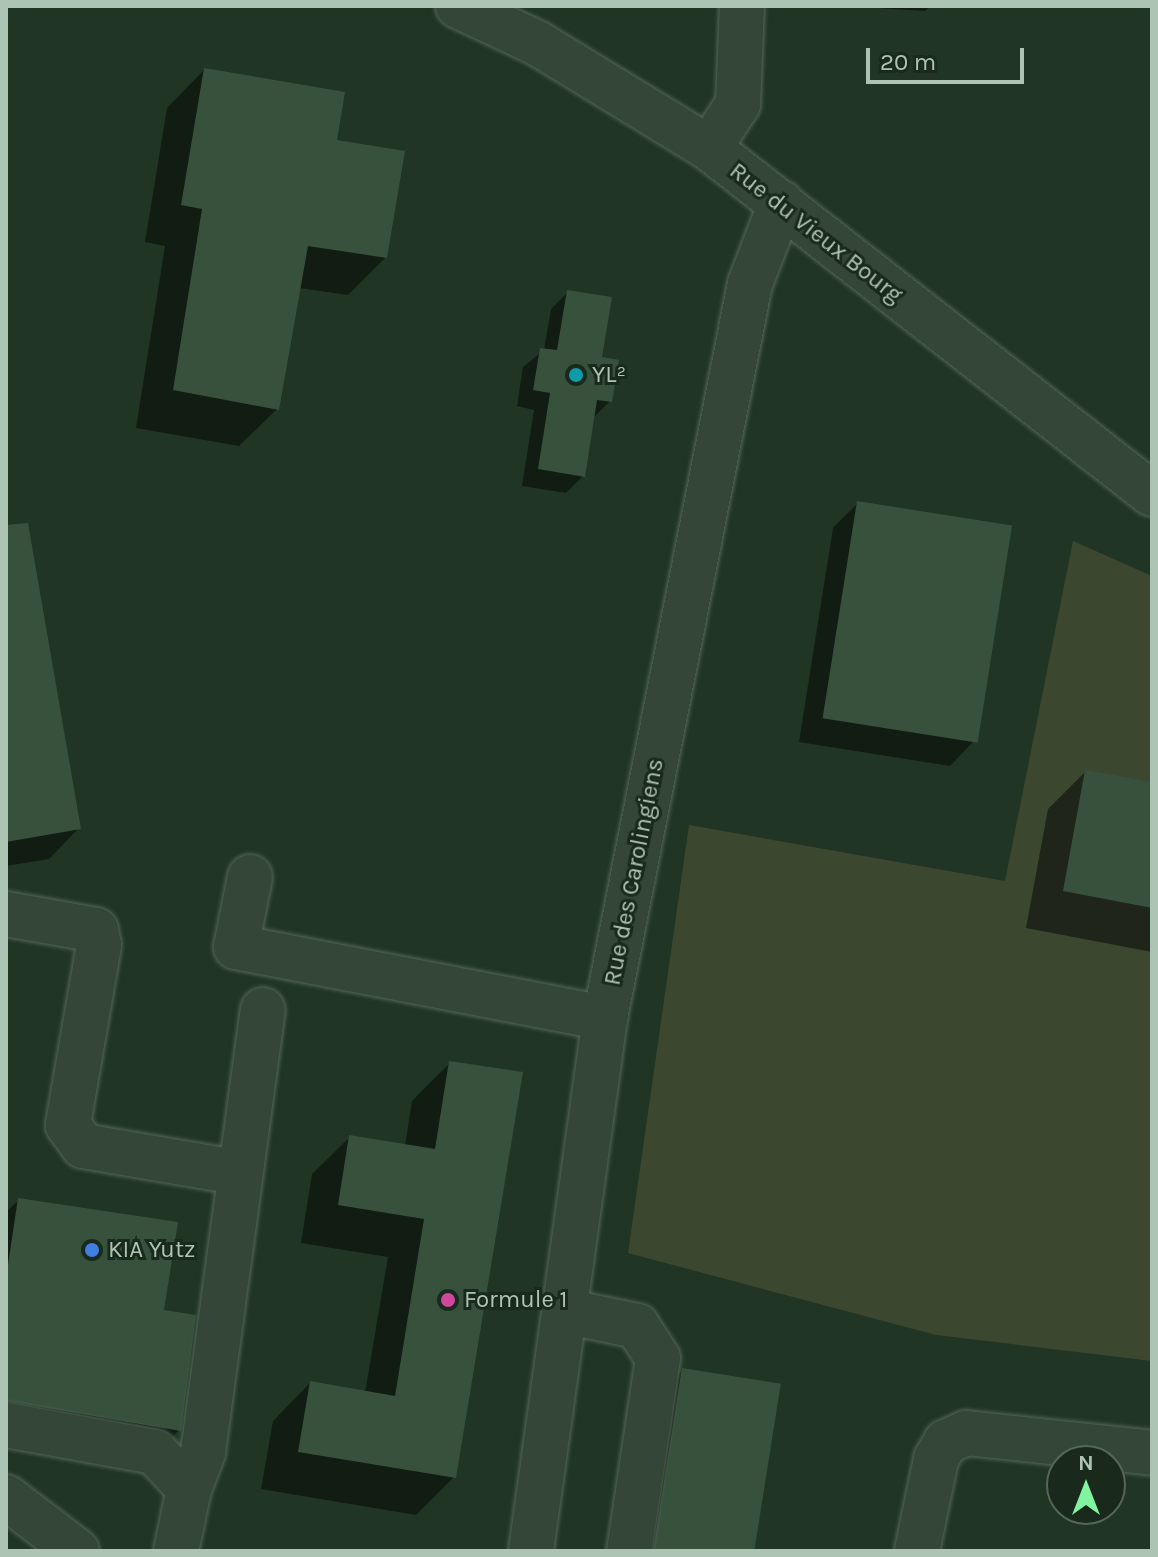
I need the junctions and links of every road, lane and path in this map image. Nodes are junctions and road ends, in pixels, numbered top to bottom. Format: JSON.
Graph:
{"nodes":[{"id":1,"x":458,"y":6,"type":"edge"},
{"id":2,"x":742,"y":6,"type":"edge"},
{"id":3,"x":709,"y":148,"type":"junction"},
{"id":4,"x":781,"y":203,"type":"junction"},
{"id":5,"x":1152,"y":494,"type":"edge"},
{"id":6,"x":250,"y":877,"type":"dead end"},
{"id":7,"x":6,"y":914,"type":"edge"},
{"id":8,"x":263,"y":1010,"type":"dead end"},
{"id":9,"x":605,"y":1018,"type":"junction"},
{"id":10,"x":241,"y":1173,"type":"junction"},
{"id":11,"x":564,"y":1311,"type":"junction"},
{"id":12,"x":6,"y":1425,"type":"edge"},
{"id":13,"x":1152,"y":1453,"type":"edge"},
{"id":14,"x":189,"y":1489,"type":"junction"},
{"id":15,"x":6,"y":1497,"type":"edge"},
{"id":16,"x":77,"y":1551,"type":"edge"},
{"id":17,"x":176,"y":1551,"type":"edge"},
{"id":18,"x":531,"y":1551,"type":"edge"},
{"id":19,"x":629,"y":1551,"type":"edge"},
{"id":20,"x":917,"y":1551,"type":"edge"}],
"edges":[{"from":1,"to":3,"type":"street","name":"Rue du Vieux Bourg"},
{"from":2,"to":3,"type":"street"},
{"from":3,"to":4,"type":"street","name":"Rue du Vieux Bourg"},
{"from":4,"to":5,"type":"street","name":"Rue du Vieux Bourg"},
{"from":4,"to":9,"type":"street","name":"Rue des Carolingiens"},
{"from":6,"to":9,"type":"street"},
{"from":7,"to":10,"type":"street"},
{"from":8,"to":10,"type":"street"},
{"from":9,"to":11,"type":"street","name":"Rue des Carolingiens"},
{"from":10,"to":14,"type":"street"},
{"from":11,"to":18,"type":"street","name":"Rue des Carolingiens"},
{"from":11,"to":19,"type":"street"},
{"from":12,"to":14,"type":"street"},
{"from":13,"to":20,"type":"street"},
{"from":14,"to":17,"type":"street"},
{"from":15,"to":16,"type":"street"}]}
